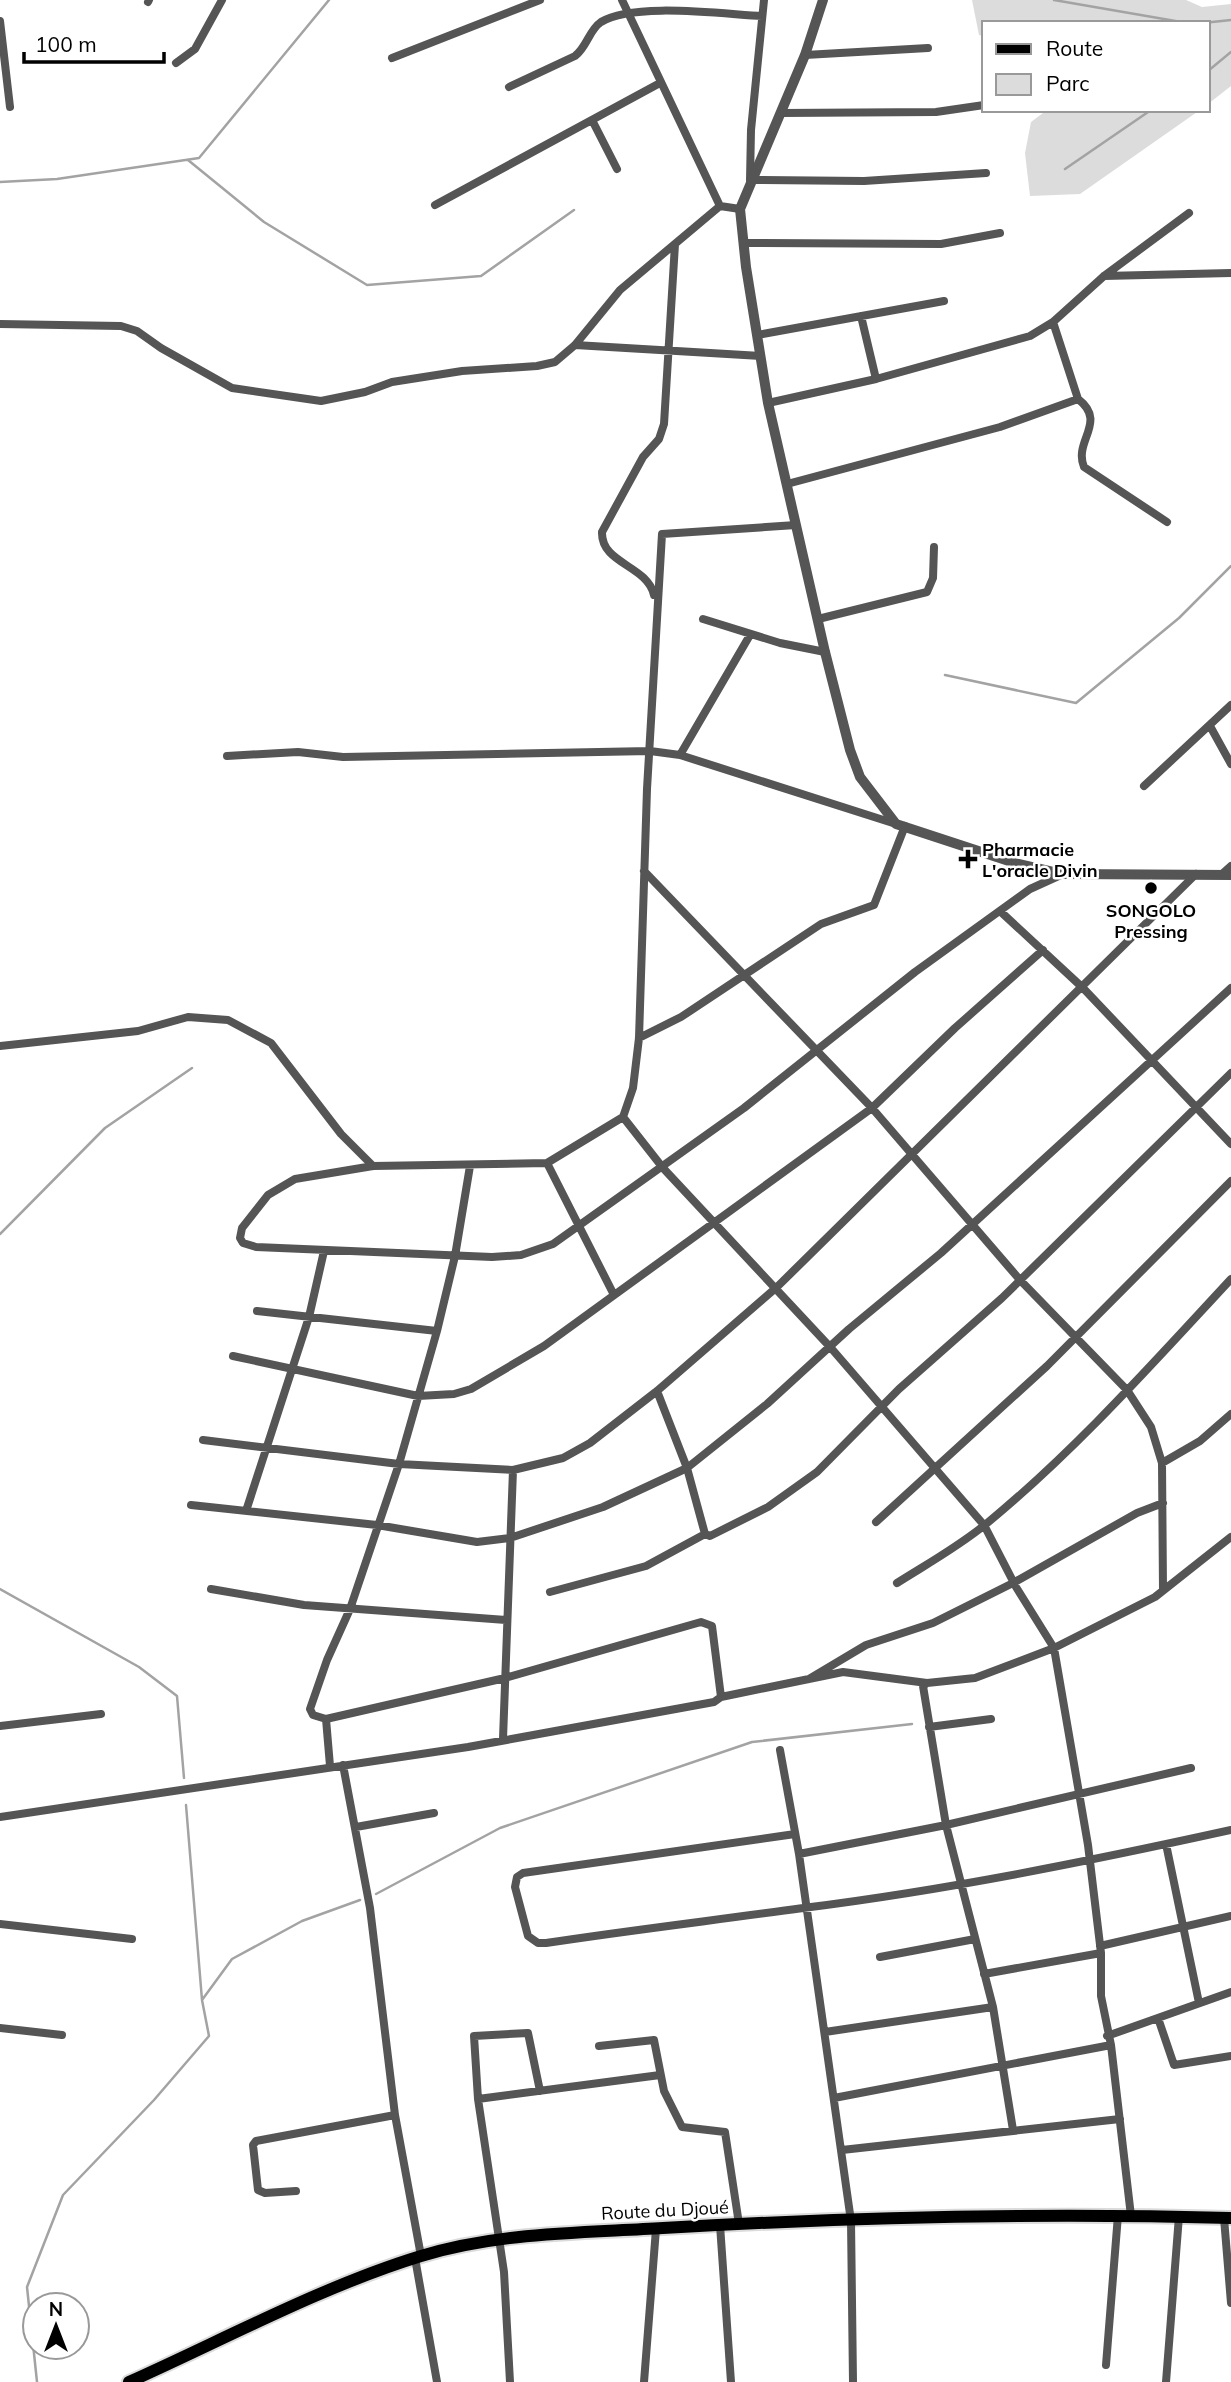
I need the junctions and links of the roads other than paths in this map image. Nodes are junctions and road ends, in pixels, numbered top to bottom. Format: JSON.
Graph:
{"nodes":[{"id":1,"x":222,"y":0,"type":"edge"},
{"id":2,"x":540,"y":0,"type":"edge"},
{"id":3,"x":622,"y":0,"type":"edge"},
{"id":4,"x":764,"y":0,"type":"edge"},
{"id":5,"x":822,"y":0,"type":"edge"},
{"id":6,"x":626,"y":11,"type":"junction"},
{"id":7,"x":762,"y":16,"type":"junction"},
{"id":8,"x":0,"y":21,"type":"edge"},
{"id":9,"x":928,"y":48,"type":"dead end"},
{"id":10,"x":805,"y":55,"type":"junction"},
{"id":11,"x":392,"y":58,"type":"dead end"},
{"id":12,"x":176,"y":63,"type":"dead end"},
{"id":13,"x":660,"y":83,"type":"junction"},
{"id":14,"x":509,"y":86,"type":"dead end"},
{"id":15,"x":982,"y":105,"type":"edge"},
{"id":16,"x":10,"y":107,"type":"dead end"},
{"id":17,"x":781,"y":113,"type":"junction"},
{"id":18,"x":592,"y":120,"type":"junction"},
{"id":19,"x":617,"y":169,"type":"dead end"},
{"id":20,"x":986,"y":173,"type":"dead end"},
{"id":21,"x":750,"y":180,"type":"junction"},
{"id":22,"x":435,"y":205,"type":"dead end"},
{"id":23,"x":720,"y":206,"type":"junction"},
{"id":24,"x":740,"y":209,"type":"junction"},
{"id":25,"x":1189,"y":213,"type":"dead end"},
{"id":26,"x":1000,"y":233,"type":"dead end"},
{"id":27,"x":743,"y":243,"type":"junction"},
{"id":28,"x":675,"y":244,"type":"junction"},
{"id":29,"x":1231,"y":273,"type":"edge"},
{"id":30,"x":1104,"y":276,"type":"junction"},
{"id":31,"x":944,"y":301,"type":"dead end"},
{"id":32,"x":861,"y":316,"type":"junction"},
{"id":33,"x":1053,"y":322,"type":"junction"},
{"id":34,"x":0,"y":324,"type":"edge"},
{"id":35,"x":757,"y":335,"type":"junction"},
{"id":36,"x":575,"y":345,"type":"junction"},
{"id":37,"x":669,"y":348,"type":"junction"},
{"id":38,"x":761,"y":356,"type":"junction"},
{"id":39,"x":876,"y":379,"type":"junction"},
{"id":40,"x":1078,"y":399,"type":"junction"},
{"id":41,"x":768,"y":403,"type":"junction"},
{"id":42,"x":786,"y":484,"type":"junction"},
{"id":43,"x":1167,"y":522,"type":"dead end"},
{"id":44,"x":796,"y":525,"type":"junction"},
{"id":45,"x":934,"y":547,"type":"dead end"},
{"id":46,"x":656,"y":604,"type":"junction"},
{"id":47,"x":703,"y":619,"type":"dead end"},
{"id":48,"x":818,"y":619,"type":"junction"},
{"id":49,"x":750,"y":635,"type":"junction"},
{"id":50,"x":825,"y":652,"type":"junction"},
{"id":51,"x":1231,"y":705,"type":"edge"},
{"id":52,"x":1210,"y":726,"type":"junction"},
{"id":53,"x":650,"y":751,"type":"junction"},
{"id":54,"x":680,"y":755,"type":"junction"},
{"id":55,"x":227,"y":756,"type":"dead end"},
{"id":56,"x":1231,"y":764,"type":"edge"},
{"id":57,"x":1144,"y":786,"type":"dead end"},
{"id":58,"x":900,"y":825,"type":"junction"},
{"id":59,"x":1231,"y":866,"type":"edge"},
{"id":60,"x":644,"y":871,"type":"junction"},
{"id":61,"x":1063,"y":874,"type":"junction"},
{"id":62,"x":1196,"y":874,"type":"junction"},
{"id":63,"x":1226,"y":875,"type":"edge"},
{"id":64,"x":1001,"y":912,"type":"junction"},
{"id":65,"x":1043,"y":950,"type":"junction"},
{"id":66,"x":742,"y":976,"type":"junction"},
{"id":67,"x":1083,"y":988,"type":"junction"},
{"id":68,"x":1231,"y":988,"type":"edge"},
{"id":69,"x":639,"y":1038,"type":"junction"},
{"id":70,"x":0,"y":1046,"type":"edge"},
{"id":71,"x":817,"y":1052,"type":"junction"},
{"id":72,"x":1153,"y":1061,"type":"junction"},
{"id":73,"x":1231,"y":1073,"type":"edge"},
{"id":74,"x":1195,"y":1106,"type":"junction"},
{"id":75,"x":872,"y":1108,"type":"junction"},
{"id":76,"x":623,"y":1117,"type":"junction"},
{"id":77,"x":1231,"y":1144,"type":"edge"},
{"id":78,"x":913,"y":1155,"type":"junction"},
{"id":79,"x":547,"y":1164,"type":"junction"},
{"id":80,"x":373,"y":1166,"type":"junction"},
{"id":81,"x":470,"y":1166,"type":"junction"},
{"id":82,"x":663,"y":1168,"type":"junction"},
{"id":83,"x":1231,"y":1181,"type":"edge"},
{"id":84,"x":714,"y":1222,"type":"junction"},
{"id":85,"x":972,"y":1224,"type":"junction"},
{"id":86,"x":581,"y":1226,"type":"junction"},
{"id":87,"x":324,"y":1251,"type":"junction"},
{"id":88,"x":454,"y":1256,"type":"junction"},
{"id":89,"x":1231,"y":1279,"type":"edge"},
{"id":90,"x":1020,"y":1280,"type":"junction"},
{"id":91,"x":777,"y":1287,"type":"junction"},
{"id":92,"x":614,"y":1295,"type":"junction"},
{"id":93,"x":257,"y":1311,"type":"dead end"},
{"id":94,"x":309,"y":1317,"type":"junction"},
{"id":95,"x":437,"y":1331,"type":"junction"},
{"id":96,"x":1076,"y":1337,"type":"junction"},
{"id":97,"x":831,"y":1348,"type":"junction"},
{"id":98,"x":233,"y":1356,"type":"dead end"},
{"id":99,"x":291,"y":1368,"type":"junction"},
{"id":100,"x":1127,"y":1390,"type":"junction"},
{"id":101,"x":657,"y":1391,"type":"junction"},
{"id":102,"x":418,"y":1396,"type":"junction"},
{"id":103,"x":881,"y":1407,"type":"junction"},
{"id":104,"x":1231,"y":1413,"type":"edge"},
{"id":105,"x":203,"y":1440,"type":"dead end"},
{"id":106,"x":265,"y":1449,"type":"junction"},
{"id":107,"x":1162,"y":1463,"type":"junction"},
{"id":108,"x":399,"y":1464,"type":"junction"},
{"id":109,"x":936,"y":1467,"type":"junction"},
{"id":110,"x":687,"y":1468,"type":"junction"},
{"id":111,"x":513,"y":1469,"type":"junction"},
{"id":112,"x":1163,"y":1503,"type":"junction"},
{"id":113,"x":191,"y":1504,"type":"dead end"},
{"id":114,"x":246,"y":1511,"type":"junction"},
{"id":115,"x":876,"y":1522,"type":"dead end"},
{"id":116,"x":377,"y":1525,"type":"junction"},
{"id":117,"x":984,"y":1525,"type":"junction"},
{"id":118,"x":705,"y":1534,"type":"junction"},
{"id":119,"x":1231,"y":1537,"type":"edge"},
{"id":120,"x":510,"y":1538,"type":"junction"},
{"id":121,"x":897,"y":1583,"type":"dead end"},
{"id":122,"x":1013,"y":1583,"type":"junction"},
{"id":123,"x":211,"y":1589,"type":"dead end"},
{"id":124,"x":1163,"y":1591,"type":"junction"},
{"id":125,"x":550,"y":1592,"type":"dead end"},
{"id":126,"x":350,"y":1609,"type":"junction"},
{"id":127,"x":506,"y":1620,"type":"junction"},
{"id":128,"x":1054,"y":1647,"type":"junction"},
{"id":129,"x":505,"y":1678,"type":"junction"},
{"id":130,"x":809,"y":1679,"type":"junction"},
{"id":131,"x":927,"y":1683,"type":"junction"},
{"id":132,"x":721,"y":1696,"type":"junction"},
{"id":133,"x":101,"y":1714,"type":"dead end"},
{"id":134,"x":327,"y":1719,"type":"junction"},
{"id":135,"x":991,"y":1720,"type":"dead end"},
{"id":136,"x":0,"y":1726,"type":"edge"},
{"id":137,"x":929,"y":1727,"type":"junction"},
{"id":138,"x":503,"y":1739,"type":"junction"},
{"id":139,"x":780,"y":1750,"type":"dead end"},
{"id":140,"x":343,"y":1765,"type":"junction"},
{"id":141,"x":330,"y":1766,"type":"junction"},
{"id":142,"x":1191,"y":1768,"type":"dead end"},
{"id":143,"x":1080,"y":1796,"type":"junction"},
{"id":144,"x":435,"y":1813,"type":"dead end"},
{"id":145,"x":0,"y":1817,"type":"edge"},
{"id":146,"x":946,"y":1825,"type":"junction"},
{"id":147,"x":356,"y":1827,"type":"junction"},
{"id":148,"x":1231,"y":1830,"type":"edge"},
{"id":149,"x":796,"y":1834,"type":"junction"},
{"id":150,"x":1166,"y":1844,"type":"junction"},
{"id":151,"x":799,"y":1854,"type":"junction"},
{"id":152,"x":1090,"y":1861,"type":"junction"},
{"id":153,"x":961,"y":1882,"type":"junction"},
{"id":154,"x":805,"y":1908,"type":"junction"},
{"id":155,"x":1231,"y":1916,"type":"edge"},
{"id":156,"x":0,"y":1924,"type":"edge"},
{"id":157,"x":1182,"y":1928,"type":"junction"},
{"id":158,"x":132,"y":1939,"type":"dead end"},
{"id":159,"x":975,"y":1939,"type":"junction"},
{"id":160,"x":1100,"y":1950,"type":"junction"},
{"id":161,"x":880,"y":1957,"type":"dead end"},
{"id":162,"x":984,"y":1974,"type":"junction"},
{"id":163,"x":1231,"y":1992,"type":"edge"},
{"id":164,"x":1199,"y":2003,"type":"junction"},
{"id":165,"x":993,"y":2007,"type":"junction"},
{"id":166,"x":1158,"y":2018,"type":"junction"},
{"id":167,"x":0,"y":2028,"type":"edge"},
{"id":168,"x":825,"y":2032,"type":"junction"},
{"id":169,"x":62,"y":2035,"type":"dead end"},
{"id":170,"x":1109,"y":2041,"type":"junction"},
{"id":171,"x":599,"y":2046,"type":"dead end"},
{"id":172,"x":1231,"y":2056,"type":"edge"},
{"id":173,"x":1004,"y":2065,"type":"junction"},
{"id":174,"x":660,"y":2075,"type":"junction"},
{"id":175,"x":540,"y":2091,"type":"junction"},
{"id":176,"x":834,"y":2098,"type":"junction"},
{"id":177,"x":478,"y":2099,"type":"junction"},
{"id":178,"x":395,"y":2115,"type":"junction"},
{"id":179,"x":1120,"y":2119,"type":"junction"},
{"id":180,"x":1013,"y":2130,"type":"junction"},
{"id":181,"x":842,"y":2150,"type":"junction"},
{"id":182,"x":296,"y":2191,"type":"dead end"},
{"id":183,"x":1118,"y":2215,"type":"junction"},
{"id":184,"x":1132,"y":2216,"type":"junction"},
{"id":185,"x":1180,"y":2216,"type":"junction"},
{"id":186,"x":1228,"y":2218,"type":"edge"},
{"id":187,"x":851,"y":2221,"type":"junction"},
{"id":188,"x":739,"y":2224,"type":"junction"},
{"id":189,"x":720,"y":2225,"type":"junction"},
{"id":190,"x":656,"y":2229,"type":"junction"},
{"id":191,"x":499,"y":2240,"type":"junction"},
{"id":192,"x":418,"y":2257,"type":"junction"},
{"id":193,"x":1231,"y":2303,"type":"edge"},
{"id":194,"x":1106,"y":2365,"type":"dead end"},
{"id":195,"x":129,"y":2382,"type":"edge"},
{"id":196,"x":437,"y":2382,"type":"edge"},
{"id":197,"x":510,"y":2382,"type":"edge"},
{"id":198,"x":644,"y":2382,"type":"edge"},
{"id":199,"x":731,"y":2382,"type":"edge"},
{"id":200,"x":853,"y":2382,"type":"edge"},
{"id":201,"x":1166,"y":2382,"type":"edge"}],
"edges":[{"from":1,"to":12,"type":"street"},
{"from":2,"to":11,"type":"street"},
{"from":3,"to":6,"type":"street"},
{"from":4,"to":7,"type":"street"},
{"from":5,"to":10,"type":"street"},
{"from":6,"to":7,"type":"street"},
{"from":6,"to":13,"type":"street"},
{"from":6,"to":14,"type":"street"},
{"from":7,"to":21,"type":"street"},
{"from":8,"to":16,"type":"street"},
{"from":9,"to":10,"type":"street"},
{"from":10,"to":17,"type":"street"},
{"from":13,"to":18,"type":"street"},
{"from":13,"to":23,"type":"street"},
{"from":15,"to":17,"type":"street"},
{"from":17,"to":21,"type":"street"},
{"from":18,"to":19,"type":"street"},
{"from":18,"to":22,"type":"street"},
{"from":20,"to":21,"type":"street"},
{"from":21,"to":24,"type":"street"},
{"from":23,"to":24,"type":"street"},
{"from":23,"to":28,"type":"street"},
{"from":24,"to":27,"type":"street"},
{"from":25,"to":30,"type":"street"},
{"from":26,"to":27,"type":"street"},
{"from":27,"to":35,"type":"street"},
{"from":28,"to":36,"type":"street"},
{"from":28,"to":37,"type":"street"},
{"from":29,"to":30,"type":"street"},
{"from":30,"to":33,"type":"street"},
{"from":31,"to":32,"type":"street"},
{"from":32,"to":35,"type":"street"},
{"from":32,"to":39,"type":"street"},
{"from":33,"to":39,"type":"street"},
{"from":33,"to":40,"type":"street"},
{"from":34,"to":36,"type":"street"},
{"from":35,"to":38,"type":"street"},
{"from":36,"to":37,"type":"street"},
{"from":37,"to":38,"type":"street"},
{"from":37,"to":46,"type":"street"},
{"from":38,"to":41,"type":"street"},
{"from":39,"to":41,"type":"street"},
{"from":40,"to":42,"type":"street"},
{"from":40,"to":43,"type":"street"},
{"from":41,"to":42,"type":"street"},
{"from":42,"to":44,"type":"street"},
{"from":44,"to":46,"type":"street"},
{"from":44,"to":48,"type":"street"},
{"from":45,"to":48,"type":"street"},
{"from":46,"to":53,"type":"street"},
{"from":47,"to":49,"type":"street"},
{"from":48,"to":50,"type":"street"},
{"from":49,"to":50,"type":"street"},
{"from":49,"to":54,"type":"street"},
{"from":50,"to":58,"type":"street"},
{"from":51,"to":52,"type":"street"},
{"from":52,"to":56,"type":"street"},
{"from":52,"to":57,"type":"street"},
{"from":53,"to":54,"type":"street"},
{"from":53,"to":55,"type":"street"},
{"from":53,"to":60,"type":"street"},
{"from":54,"to":58,"type":"street"},
{"from":58,"to":61,"type":"street"},
{"from":58,"to":66,"type":"street"},
{"from":59,"to":63,"type":"street"},
{"from":60,"to":66,"type":"street"},
{"from":60,"to":69,"type":"street"},
{"from":61,"to":62,"type":"street"},
{"from":61,"to":64,"type":"street"},
{"from":62,"to":63,"type":"street"},
{"from":62,"to":67,"type":"street"},
{"from":64,"to":65,"type":"street"},
{"from":64,"to":71,"type":"street"},
{"from":65,"to":67,"type":"street"},
{"from":65,"to":75,"type":"street"},
{"from":66,"to":69,"type":"street"},
{"from":66,"to":71,"type":"street"},
{"from":67,"to":72,"type":"street"},
{"from":67,"to":78,"type":"street"},
{"from":68,"to":72,"type":"street"},
{"from":69,"to":76,"type":"street"},
{"from":70,"to":80,"type":"street"},
{"from":71,"to":75,"type":"street"},
{"from":71,"to":82,"type":"street"},
{"from":72,"to":74,"type":"street"},
{"from":72,"to":85,"type":"street"},
{"from":73,"to":74,"type":"street"},
{"from":74,"to":77,"type":"street"},
{"from":74,"to":90,"type":"street"},
{"from":75,"to":78,"type":"street"},
{"from":75,"to":84,"type":"street"},
{"from":76,"to":79,"type":"street"},
{"from":76,"to":82,"type":"street"},
{"from":78,"to":85,"type":"street"},
{"from":78,"to":91,"type":"street"},
{"from":79,"to":81,"type":"street"},
{"from":79,"to":86,"type":"street"},
{"from":80,"to":81,"type":"street"},
{"from":80,"to":87,"type":"street"},
{"from":81,"to":88,"type":"street"},
{"from":82,"to":84,"type":"street"},
{"from":82,"to":86,"type":"street"},
{"from":83,"to":96,"type":"street"},
{"from":84,"to":91,"type":"street"},
{"from":84,"to":92,"type":"street"},
{"from":85,"to":90,"type":"street"},
{"from":85,"to":97,"type":"street"},
{"from":86,"to":88,"type":"street"},
{"from":86,"to":92,"type":"street"},
{"from":87,"to":88,"type":"street"},
{"from":87,"to":94,"type":"street"},
{"from":88,"to":95,"type":"street"},
{"from":89,"to":100,"type":"street"},
{"from":90,"to":96,"type":"street"},
{"from":90,"to":103,"type":"street"},
{"from":91,"to":97,"type":"street"},
{"from":91,"to":101,"type":"street"},
{"from":92,"to":102,"type":"street"},
{"from":93,"to":94,"type":"street"},
{"from":94,"to":95,"type":"street"},
{"from":94,"to":99,"type":"street"},
{"from":95,"to":102,"type":"street"},
{"from":96,"to":100,"type":"street"},
{"from":96,"to":109,"type":"street"},
{"from":97,"to":103,"type":"street"},
{"from":97,"to":110,"type":"street"},
{"from":98,"to":99,"type":"street"},
{"from":99,"to":102,"type":"street"},
{"from":99,"to":106,"type":"street"},
{"from":100,"to":107,"type":"street"},
{"from":100,"to":117,"type":"street"},
{"from":101,"to":110,"type":"street"},
{"from":101,"to":111,"type":"street"},
{"from":102,"to":108,"type":"street"},
{"from":103,"to":109,"type":"street"},
{"from":103,"to":118,"type":"street"},
{"from":104,"to":107,"type":"street"},
{"from":105,"to":106,"type":"street"},
{"from":106,"to":108,"type":"street"},
{"from":106,"to":114,"type":"street"},
{"from":107,"to":112,"type":"street"},
{"from":108,"to":111,"type":"street"},
{"from":108,"to":116,"type":"street"},
{"from":109,"to":115,"type":"street"},
{"from":109,"to":117,"type":"street"},
{"from":110,"to":118,"type":"street"},
{"from":110,"to":120,"type":"street"},
{"from":111,"to":120,"type":"street"},
{"from":112,"to":122,"type":"street"},
{"from":112,"to":124,"type":"street"},
{"from":113,"to":114,"type":"street"},
{"from":114,"to":116,"type":"street"},
{"from":116,"to":120,"type":"street"},
{"from":116,"to":126,"type":"street"},
{"from":117,"to":121,"type":"street"},
{"from":117,"to":122,"type":"street"},
{"from":118,"to":125,"type":"street"},
{"from":119,"to":124,"type":"street"},
{"from":120,"to":127,"type":"street"},
{"from":122,"to":128,"type":"street"},
{"from":122,"to":130,"type":"street"},
{"from":123,"to":126,"type":"street"},
{"from":124,"to":128,"type":"street"},
{"from":126,"to":127,"type":"street"},
{"from":126,"to":134,"type":"street"},
{"from":127,"to":129,"type":"street"},
{"from":128,"to":131,"type":"street"},
{"from":128,"to":143,"type":"street"},
{"from":129,"to":132,"type":"street"},
{"from":129,"to":134,"type":"street"},
{"from":129,"to":138,"type":"street"},
{"from":130,"to":131,"type":"street"},
{"from":130,"to":132,"type":"street"},
{"from":131,"to":137,"type":"street"},
{"from":132,"to":138,"type":"street"},
{"from":133,"to":136,"type":"street"},
{"from":134,"to":141,"type":"street"},
{"from":135,"to":137,"type":"street"},
{"from":137,"to":146,"type":"street"},
{"from":138,"to":140,"type":"street"},
{"from":139,"to":149,"type":"street"},
{"from":140,"to":141,"type":"street"},
{"from":140,"to":147,"type":"street"},
{"from":141,"to":145,"type":"street"},
{"from":142,"to":143,"type":"street"},
{"from":143,"to":146,"type":"street"},
{"from":143,"to":152,"type":"street"},
{"from":144,"to":147,"type":"street"},
{"from":146,"to":151,"type":"street"},
{"from":146,"to":153,"type":"street"},
{"from":147,"to":178,"type":"street"},
{"from":148,"to":150,"type":"street"},
{"from":149,"to":151,"type":"street"},
{"from":149,"to":154,"type":"street"},
{"from":150,"to":152,"type":"street"},
{"from":150,"to":157,"type":"street"},
{"from":151,"to":154,"type":"street"},
{"from":152,"to":153,"type":"street"},
{"from":152,"to":160,"type":"street"},
{"from":153,"to":154,"type":"street"},
{"from":153,"to":159,"type":"street"},
{"from":154,"to":168,"type":"street"},
{"from":155,"to":157,"type":"street"},
{"from":156,"to":158,"type":"street"},
{"from":157,"to":160,"type":"street"},
{"from":157,"to":164,"type":"street"},
{"from":159,"to":161,"type":"street"},
{"from":159,"to":162,"type":"street"},
{"from":160,"to":162,"type":"street"},
{"from":160,"to":170,"type":"street"},
{"from":162,"to":165,"type":"street"},
{"from":163,"to":164,"type":"street"},
{"from":164,"to":166,"type":"street"},
{"from":165,"to":168,"type":"street"},
{"from":165,"to":173,"type":"street"},
{"from":166,"to":170,"type":"street"},
{"from":166,"to":172,"type":"street"},
{"from":167,"to":169,"type":"street"},
{"from":168,"to":176,"type":"street"},
{"from":170,"to":173,"type":"street"},
{"from":170,"to":179,"type":"street"},
{"from":171,"to":174,"type":"street"},
{"from":173,"to":176,"type":"street"},
{"from":173,"to":180,"type":"street"},
{"from":174,"to":175,"type":"street"},
{"from":174,"to":188,"type":"street"},
{"from":175,"to":177,"type":"street"},
{"from":175,"to":177,"type":"street"},
{"from":176,"to":181,"type":"street"},
{"from":177,"to":191,"type":"street"},
{"from":178,"to":182,"type":"street"},
{"from":178,"to":192,"type":"street"},
{"from":179,"to":180,"type":"street"},
{"from":179,"to":184,"type":"street"},
{"from":180,"to":181,"type":"street"},
{"from":181,"to":187,"type":"street"},
{"from":183,"to":184,"type":"main road","name":"Route du Djoué"},
{"from":183,"to":187,"type":"main road","name":"Route du Djoué"},
{"from":183,"to":194,"type":"street"},
{"from":184,"to":185,"type":"main road","name":"Route du Djoué"},
{"from":185,"to":186,"type":"main road","name":"Route du Djoué"},
{"from":185,"to":201,"type":"street"},
{"from":186,"to":193,"type":"street"},
{"from":187,"to":188,"type":"main road","name":"Route du Djoué"},
{"from":187,"to":200,"type":"street"},
{"from":188,"to":189,"type":"main road","name":"Route du Djoué"},
{"from":189,"to":190,"type":"main road","name":"Route du Djoué"},
{"from":189,"to":199,"type":"street"},
{"from":190,"to":191,"type":"main road","name":"Route du Djoué"},
{"from":190,"to":198,"type":"street"},
{"from":191,"to":192,"type":"main road","name":"Route du Djoué"},
{"from":191,"to":197,"type":"street"},
{"from":192,"to":195,"type":"main road","name":"Route du Djoué"},
{"from":192,"to":196,"type":"street"}]}
